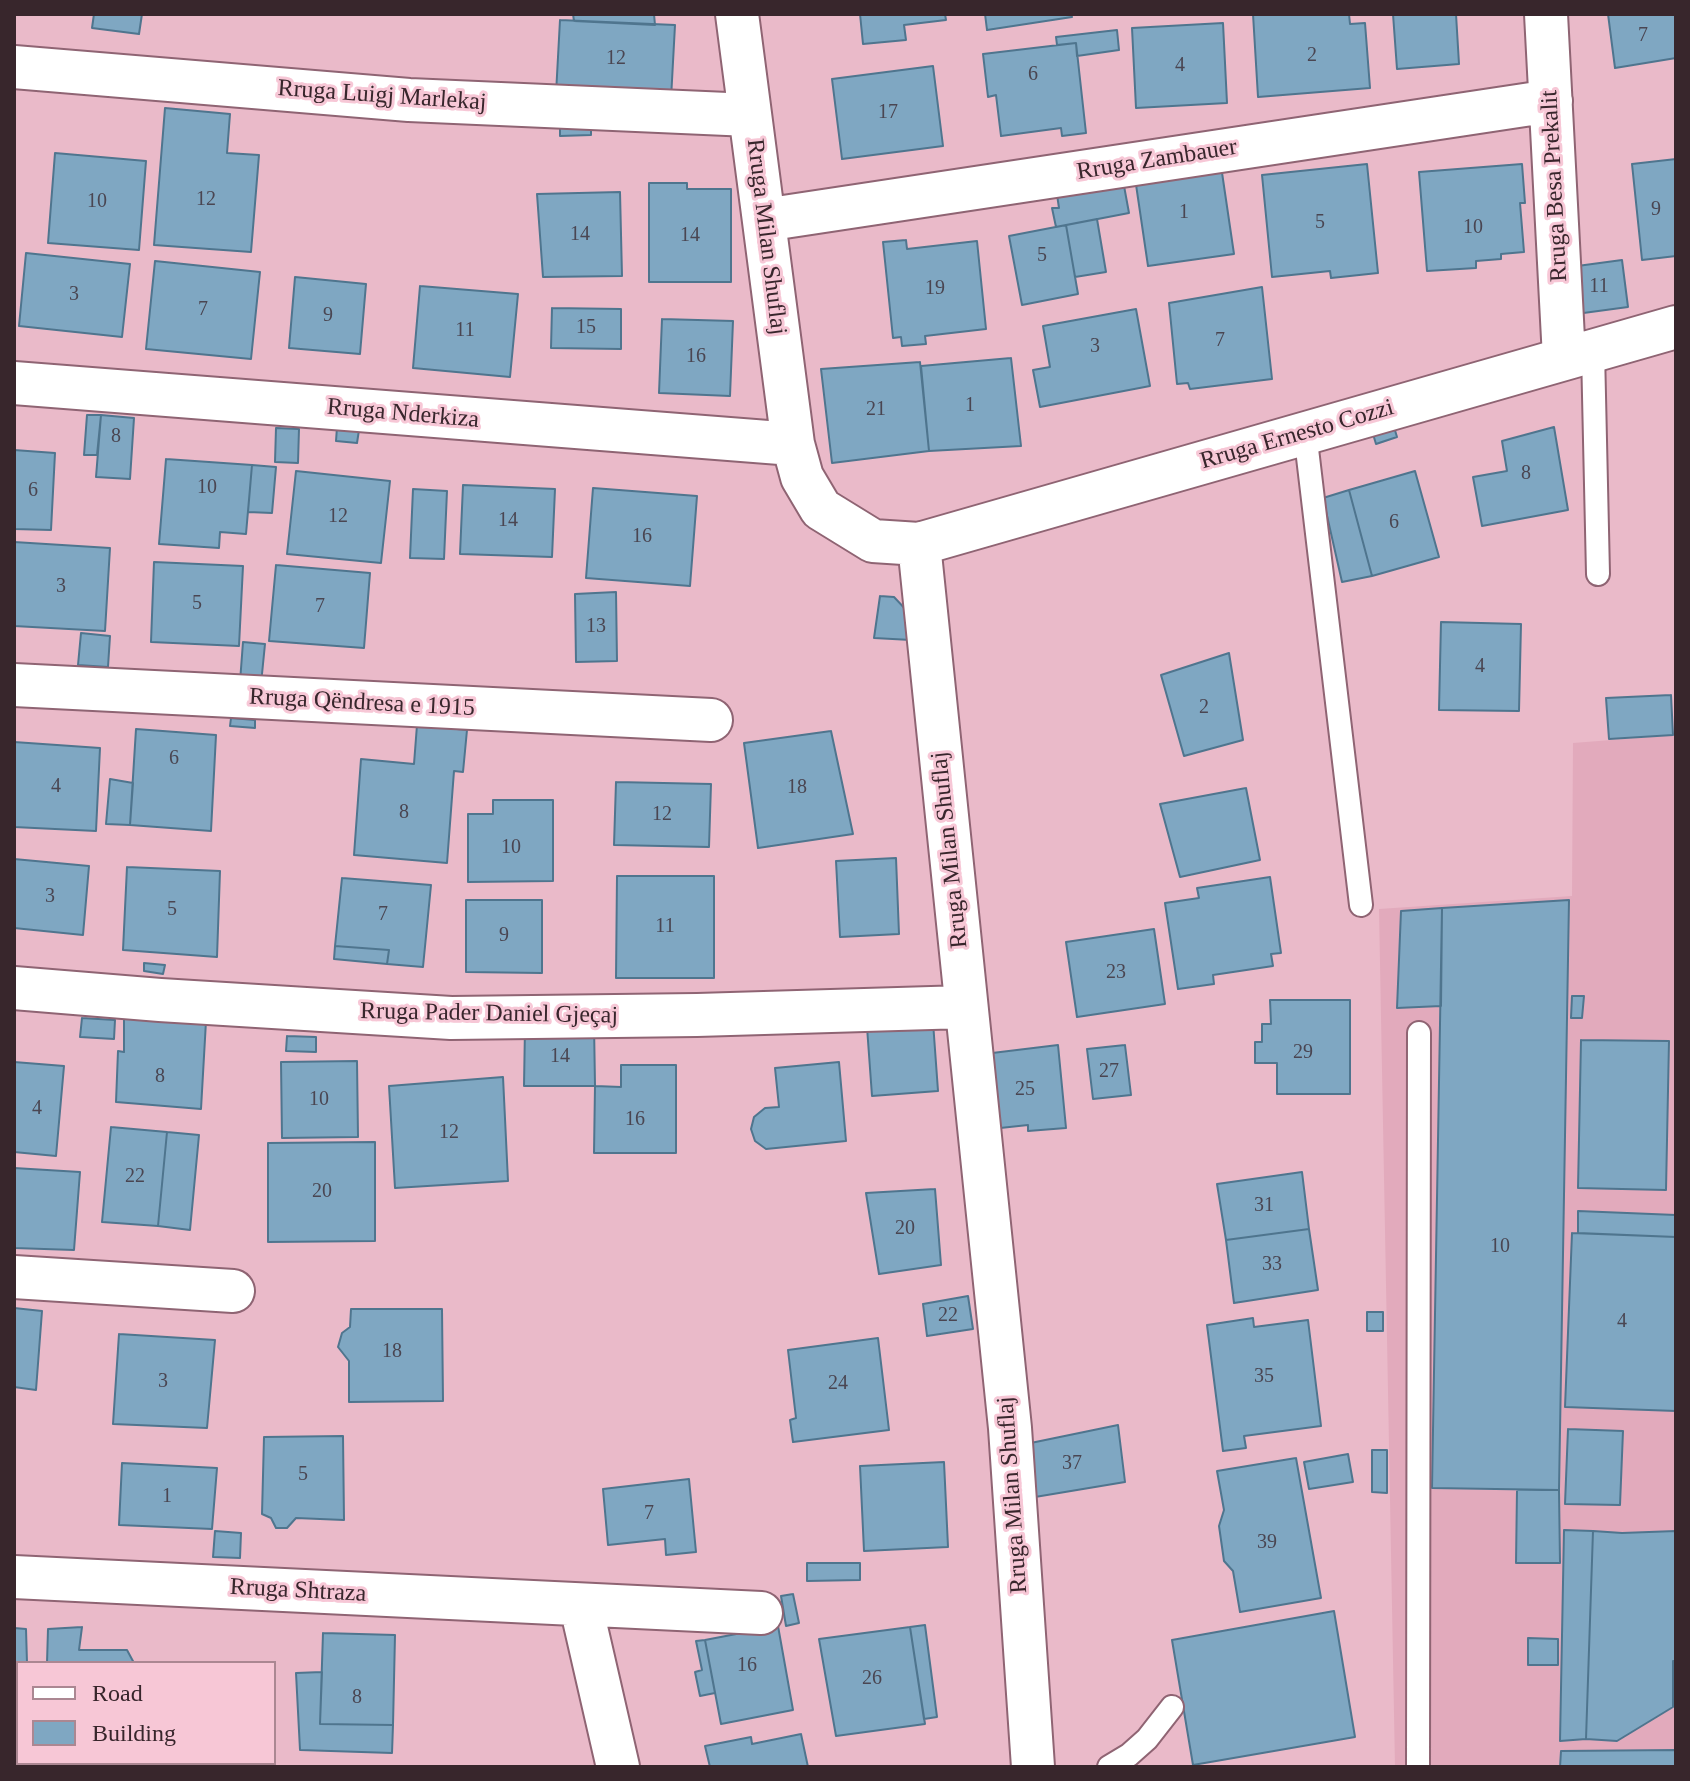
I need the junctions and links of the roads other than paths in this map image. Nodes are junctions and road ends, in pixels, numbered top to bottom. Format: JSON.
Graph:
{"nodes":[{"id":1,"x":737,"y":14,"type":"edge"},
{"id":2,"x":1546,"y":14,"type":"edge"},
{"id":3,"x":14,"y":67,"type":"edge"},
{"id":4,"x":1551,"y":101,"type":"junction"},
{"id":5,"x":750,"y":115,"type":"junction"},
{"id":6,"x":764,"y":220,"type":"junction"},
{"id":7,"x":1676,"y":327,"type":"edge"},
{"id":8,"x":1578,"y":355,"type":"junction"},
{"id":9,"x":14,"y":383,"type":"edge"},
{"id":10,"x":1305,"y":432,"type":"junction"},
{"id":11,"x":793,"y":444,"type":"junction"},
{"id":12,"x":919,"y":544,"type":"junction"},
{"id":13,"x":1598,"y":574,"type":"dead end"},
{"id":14,"x":14,"y":685,"type":"edge"},
{"id":15,"x":711,"y":720,"type":"dead end"},
{"id":16,"x":1361,"y":905,"type":"dead end"},
{"id":17,"x":14,"y":988,"type":"edge"},
{"id":18,"x":965,"y":1007,"type":"junction"},
{"id":19,"x":1419,"y":1033,"type":"dead end"},
{"id":20,"x":14,"y":1277,"type":"edge"},
{"id":21,"x":233,"y":1291,"type":"dead end"},
{"id":22,"x":14,"y":1577,"type":"edge"},
{"id":23,"x":581,"y":1606,"type":"junction"},
{"id":24,"x":761,"y":1613,"type":"dead end"},
{"id":25,"x":1172,"y":1707,"type":"dead end"},
{"id":26,"x":618,"y":1767,"type":"edge"},
{"id":27,"x":1033,"y":1767,"type":"edge"},
{"id":28,"x":1109,"y":1767,"type":"edge"},
{"id":29,"x":1418,"y":1767,"type":"edge"}],
"edges":[{"from":1,"to":5,"type":"street","name":"Rruga Milan Shuflaj"},
{"from":2,"to":4,"type":"street","name":"Rruga Besa Prekalit"},
{"from":3,"to":5,"type":"street","name":"Rruga Luigj Marlekaj"},
{"from":4,"to":6,"type":"street","name":"Rruga Zambauer"},
{"from":4,"to":8,"type":"street","name":"Rruga Besa Prekalit"},
{"from":5,"to":6,"type":"street","name":"Rruga Milan Shuflaj"},
{"from":6,"to":11,"type":"street","name":"Rruga Milan Shuflaj"},
{"from":7,"to":8,"type":"street","name":"Rruga Ernesto Cozzi"},
{"from":8,"to":10,"type":"street","name":"Rruga Ernesto Cozzi"},
{"from":8,"to":13,"type":"lane"},
{"from":9,"to":11,"type":"street","name":"Rruga Nderkiza"},
{"from":10,"to":12,"type":"street","name":"Rruga Ernesto Cozzi"},
{"from":10,"to":16,"type":"lane"},
{"from":11,"to":12,"type":"street","name":"Rruga Milan Shuflaj"},
{"from":12,"to":18,"type":"street","name":"Rruga Milan Shuflaj"},
{"from":14,"to":15,"type":"street","name":"Rruga Qëndresa e 1915"},
{"from":17,"to":18,"type":"street","name":"Rruga Pader Daniel Gjeçaj"},
{"from":18,"to":27,"type":"street","name":"Rruga Milan Shuflaj"},
{"from":19,"to":29,"type":"lane"},
{"from":20,"to":21,"type":"street"},
{"from":22,"to":23,"type":"street","name":"Rruga Shtraza"},
{"from":23,"to":24,"type":"street","name":"Rruga Shtraza"},
{"from":23,"to":26,"type":"street"},
{"from":25,"to":28,"type":"lane"}]}
